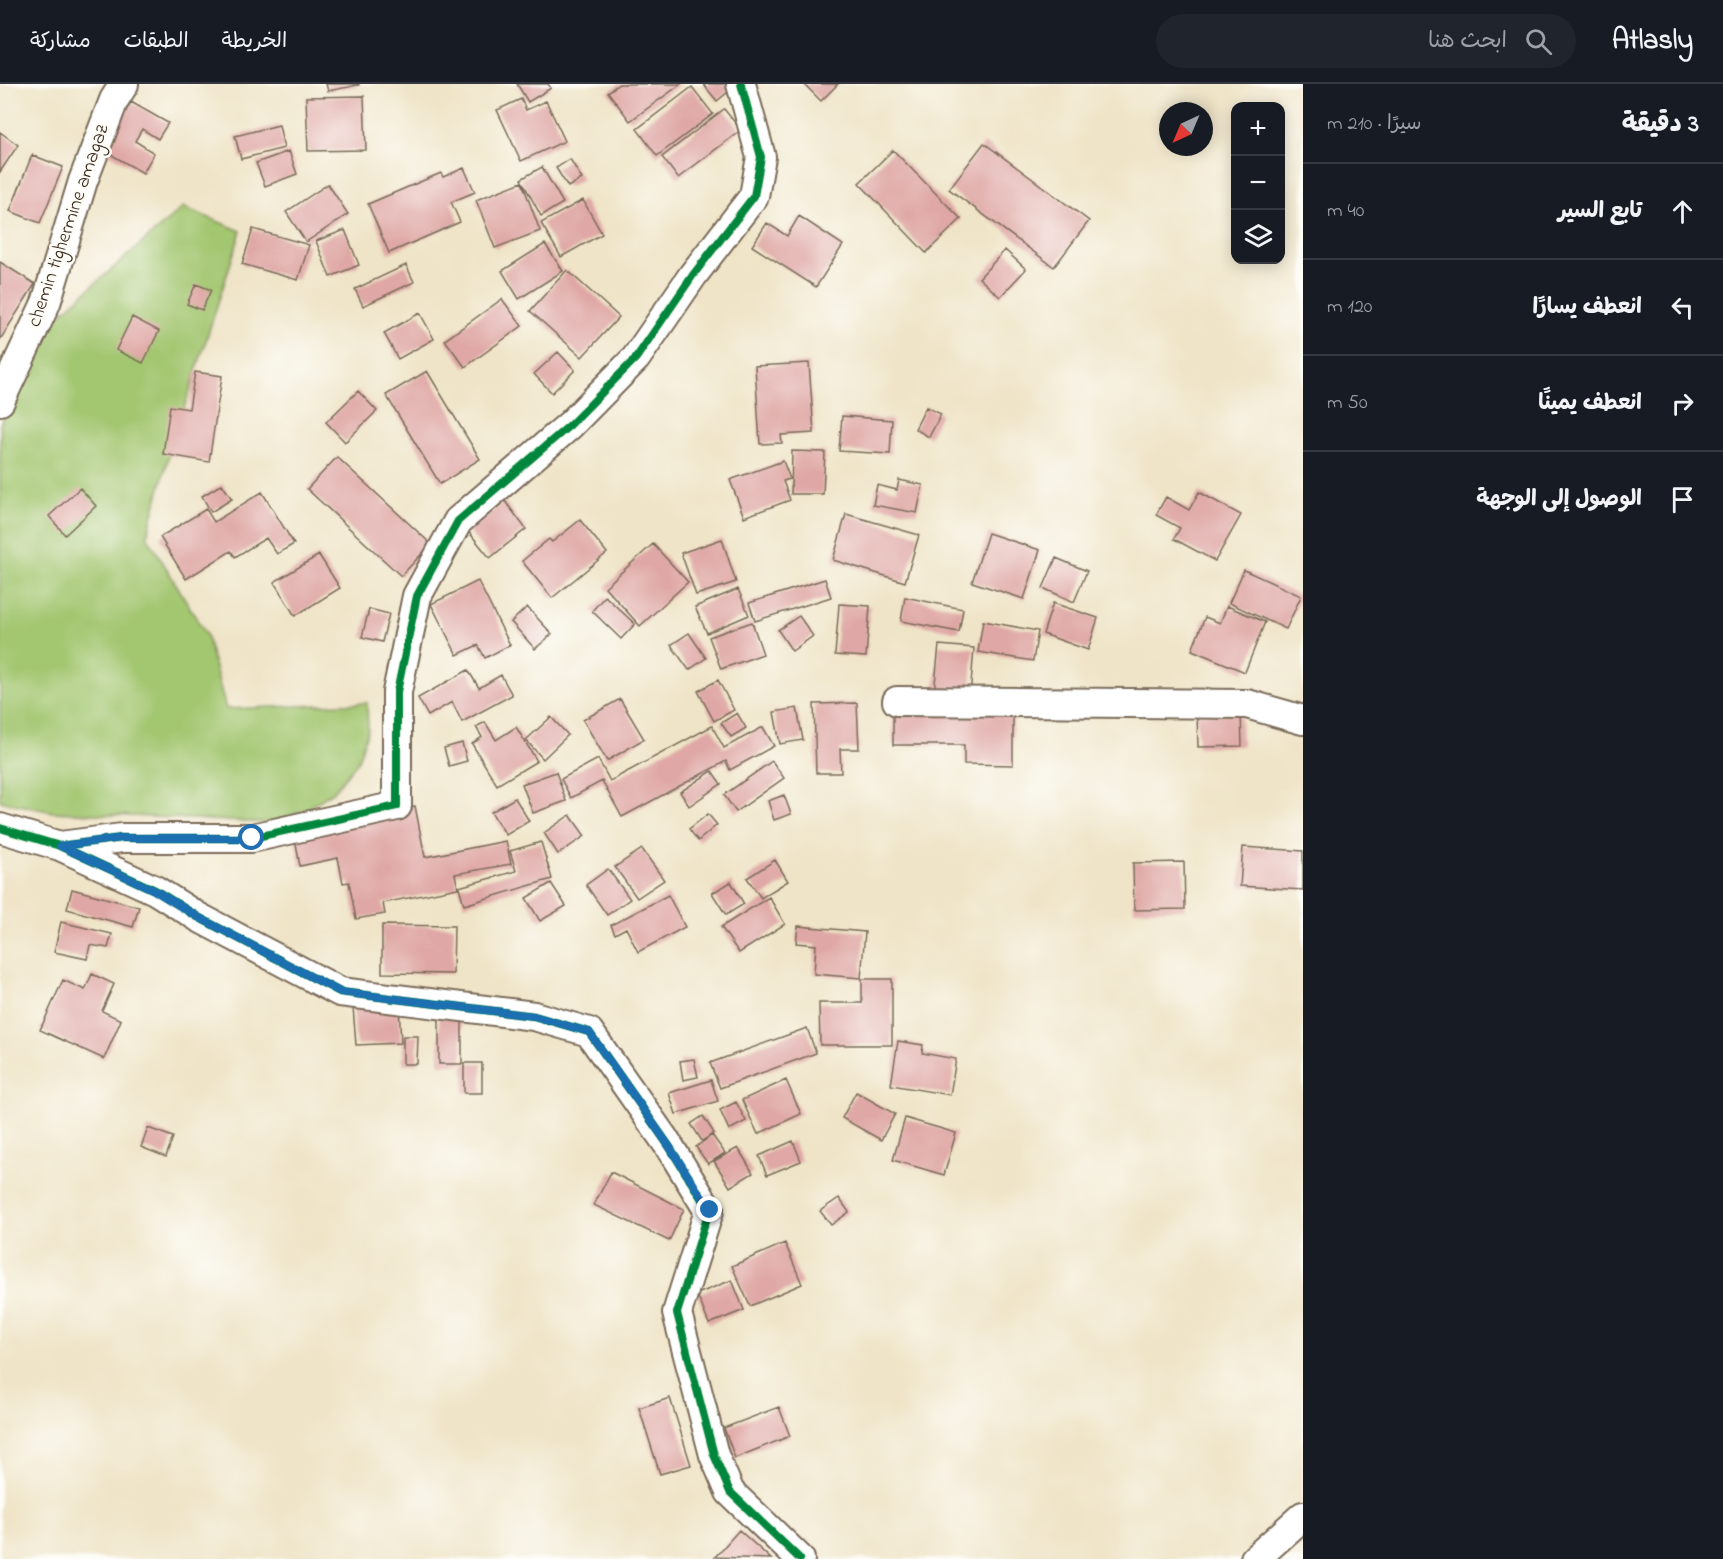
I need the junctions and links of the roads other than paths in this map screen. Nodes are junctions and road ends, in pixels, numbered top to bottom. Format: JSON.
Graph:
{"nodes":[{"id":1,"x":124,"y":84,"type":"edge"},
{"id":2,"x":741,"y":84,"type":"edge"},
{"id":3,"x":0,"y":401,"type":"edge"},
{"id":4,"x":897,"y":701,"type":"dead end"},
{"id":5,"x":1303,"y":720,"type":"edge"},
{"id":6,"x":0,"y":828,"type":"edge"},
{"id":7,"x":60,"y":846,"type":"junction"},
{"id":8,"x":1303,"y":1516,"type":"edge"},
{"id":9,"x":800,"y":1559,"type":"edge"},
{"id":10,"x":1255,"y":1559,"type":"edge"}],
"edges":[{"from":1,"to":3,"type":"street","name":"chemin tighermine amagaz"},
{"from":2,"to":7,"type":"street"},
{"from":4,"to":5,"type":"street"},
{"from":6,"to":7,"type":"street"},
{"from":7,"to":9,"type":"street"},
{"from":8,"to":10,"type":"street"}]}
